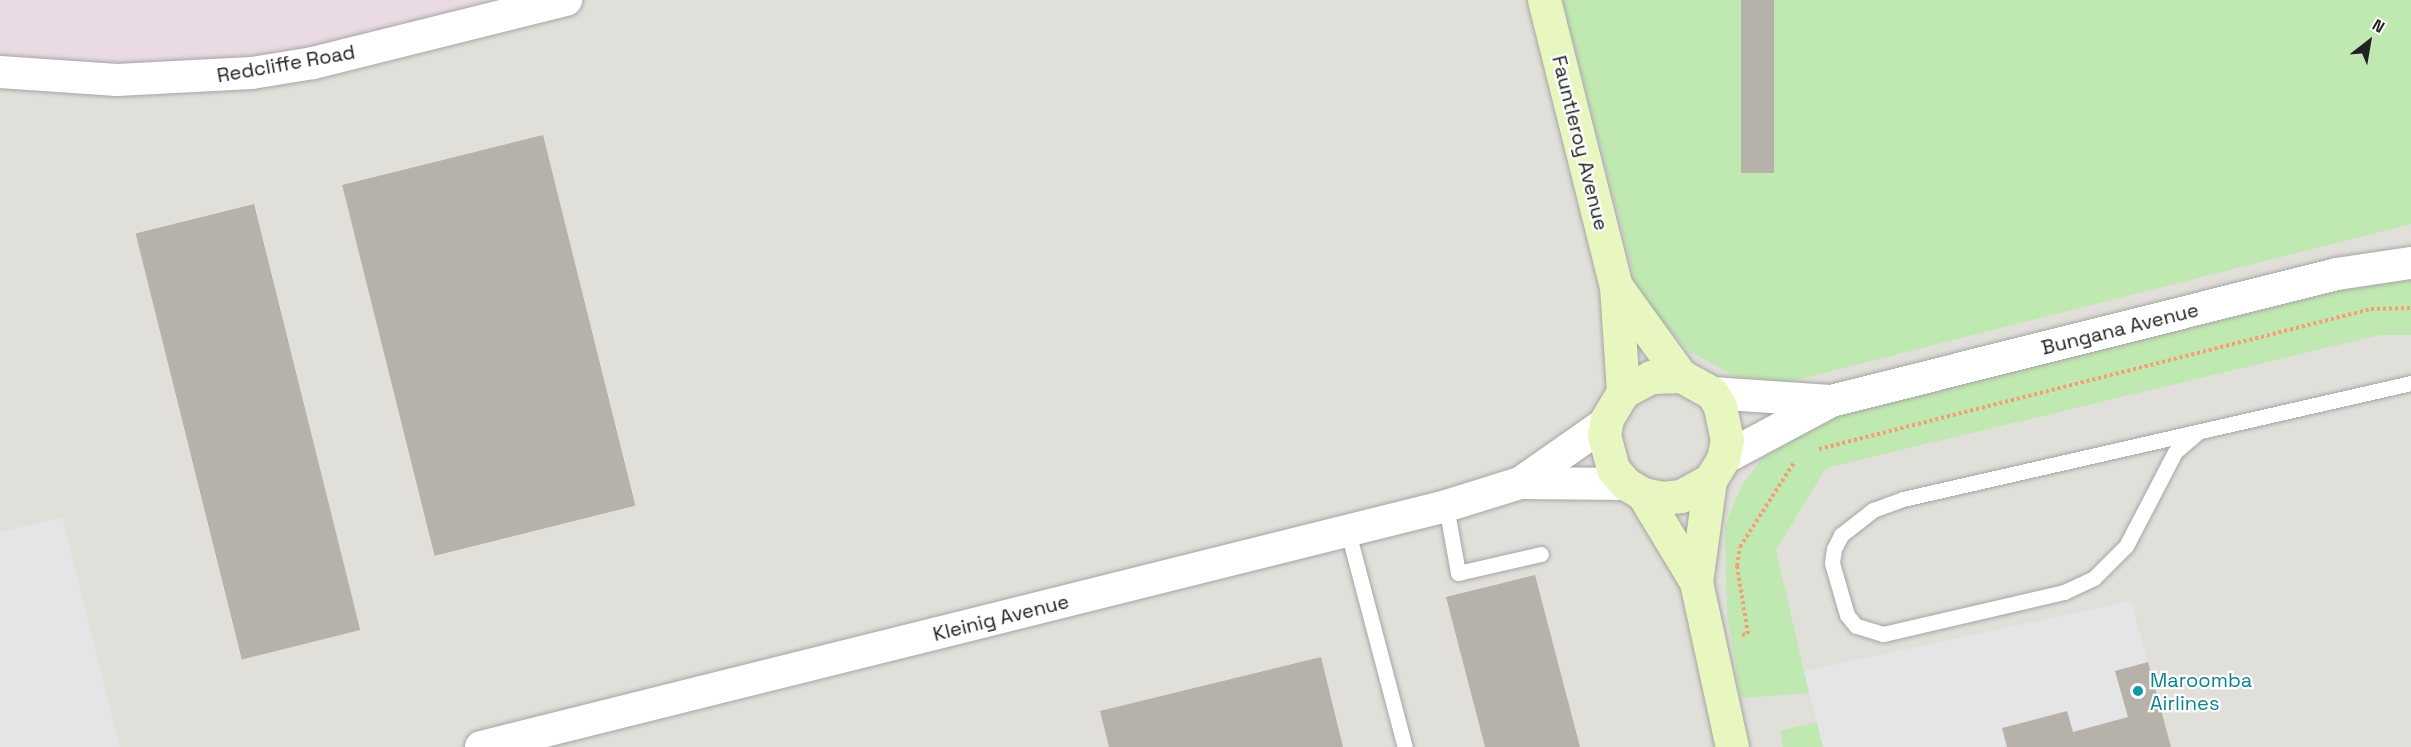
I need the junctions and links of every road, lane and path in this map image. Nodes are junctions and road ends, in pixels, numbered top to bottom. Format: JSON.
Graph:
{"nodes":[{"id":1,"x":566,"y":0,"type":"edge"},
{"id":2,"x":1544,"y":0,"type":"edge"},
{"id":3,"x":0,"y":72,"type":"edge"},
{"id":4,"x":2411,"y":263,"type":"edge"},
{"id":5,"x":1616,"y":286,"type":"junction"},
{"id":6,"x":2411,"y":308,"type":"edge"},
{"id":7,"x":1681,"y":376,"type":"junction"},
{"id":8,"x":2411,"y":383,"type":"edge"},
{"id":9,"x":1623,"y":392,"type":"junction"},
{"id":10,"x":1712,"y":393,"type":"junction"},
{"id":11,"x":1831,"y":401,"type":"junction"},
{"id":12,"x":1606,"y":423,"type":"junction"},
{"id":13,"x":2198,"y":432,"type":"junction"},
{"id":14,"x":1811,"y":451,"type":"dead end"},
{"id":15,"x":1799,"y":454,"type":"dead end"},
{"id":16,"x":1717,"y":469,"type":"junction"},
{"id":17,"x":1520,"y":483,"type":"junction"},
{"id":18,"x":1634,"y":489,"type":"junction"},
{"id":19,"x":1446,"y":506,"type":"junction"},
{"id":20,"x":1348,"y":532,"type":"junction"},
{"id":21,"x":1541,"y":554,"type":"dead end"},
{"id":22,"x":1696,"y":582,"type":"junction"},
{"id":23,"x":1709,"y":639,"type":"junction"},
{"id":24,"x":481,"y":747,"type":"edge"},
{"id":25,"x":1405,"y":747,"type":"edge"},
{"id":26,"x":1732,"y":747,"type":"edge"}],
"edges":[{"from":1,"to":3,"type":"street","name":"Redcliffe Road"},
{"from":2,"to":5,"type":"main road","name":"Fauntleroy Avenue"},
{"from":4,"to":11,"type":"street","name":"Bungana Avenue"},
{"from":5,"to":7,"type":"main road","name":"Fauntleroy Avenue"},
{"from":5,"to":9,"type":"main road","name":"Fauntleroy Avenue"},
{"from":6,"to":14,"type":"path"},
{"from":7,"to":9,"type":"main road"},
{"from":7,"to":10,"type":"main road"},
{"from":8,"to":13,"type":"lane"},
{"from":9,"to":12,"type":"main road"},
{"from":10,"to":11,"type":"street","name":"Bungana Avenue"},
{"from":10,"to":16,"type":"main road"},
{"from":11,"to":16,"type":"street","name":"Bungana Avenue"},
{"from":12,"to":17,"type":"street","name":"Kleinig Avenue"},
{"from":12,"to":18,"type":"main road"},
{"from":13,"to":13,"type":"lane"},
{"from":15,"to":23,"type":"path"},
{"from":16,"to":18,"type":"main road"},
{"from":16,"to":22,"type":"main road"},
{"from":17,"to":18,"type":"street","name":"Kleinig Avenue"},
{"from":17,"to":19,"type":"street","name":"Kleinig Avenue"},
{"from":18,"to":22,"type":"main road"},
{"from":19,"to":20,"type":"street","name":"Kleinig Avenue"},
{"from":19,"to":21,"type":"lane"},
{"from":20,"to":24,"type":"street","name":"Kleinig Avenue"},
{"from":20,"to":25,"type":"lane"},
{"from":22,"to":23,"type":"main road"},
{"from":23,"to":26,"type":"main road"}]}
